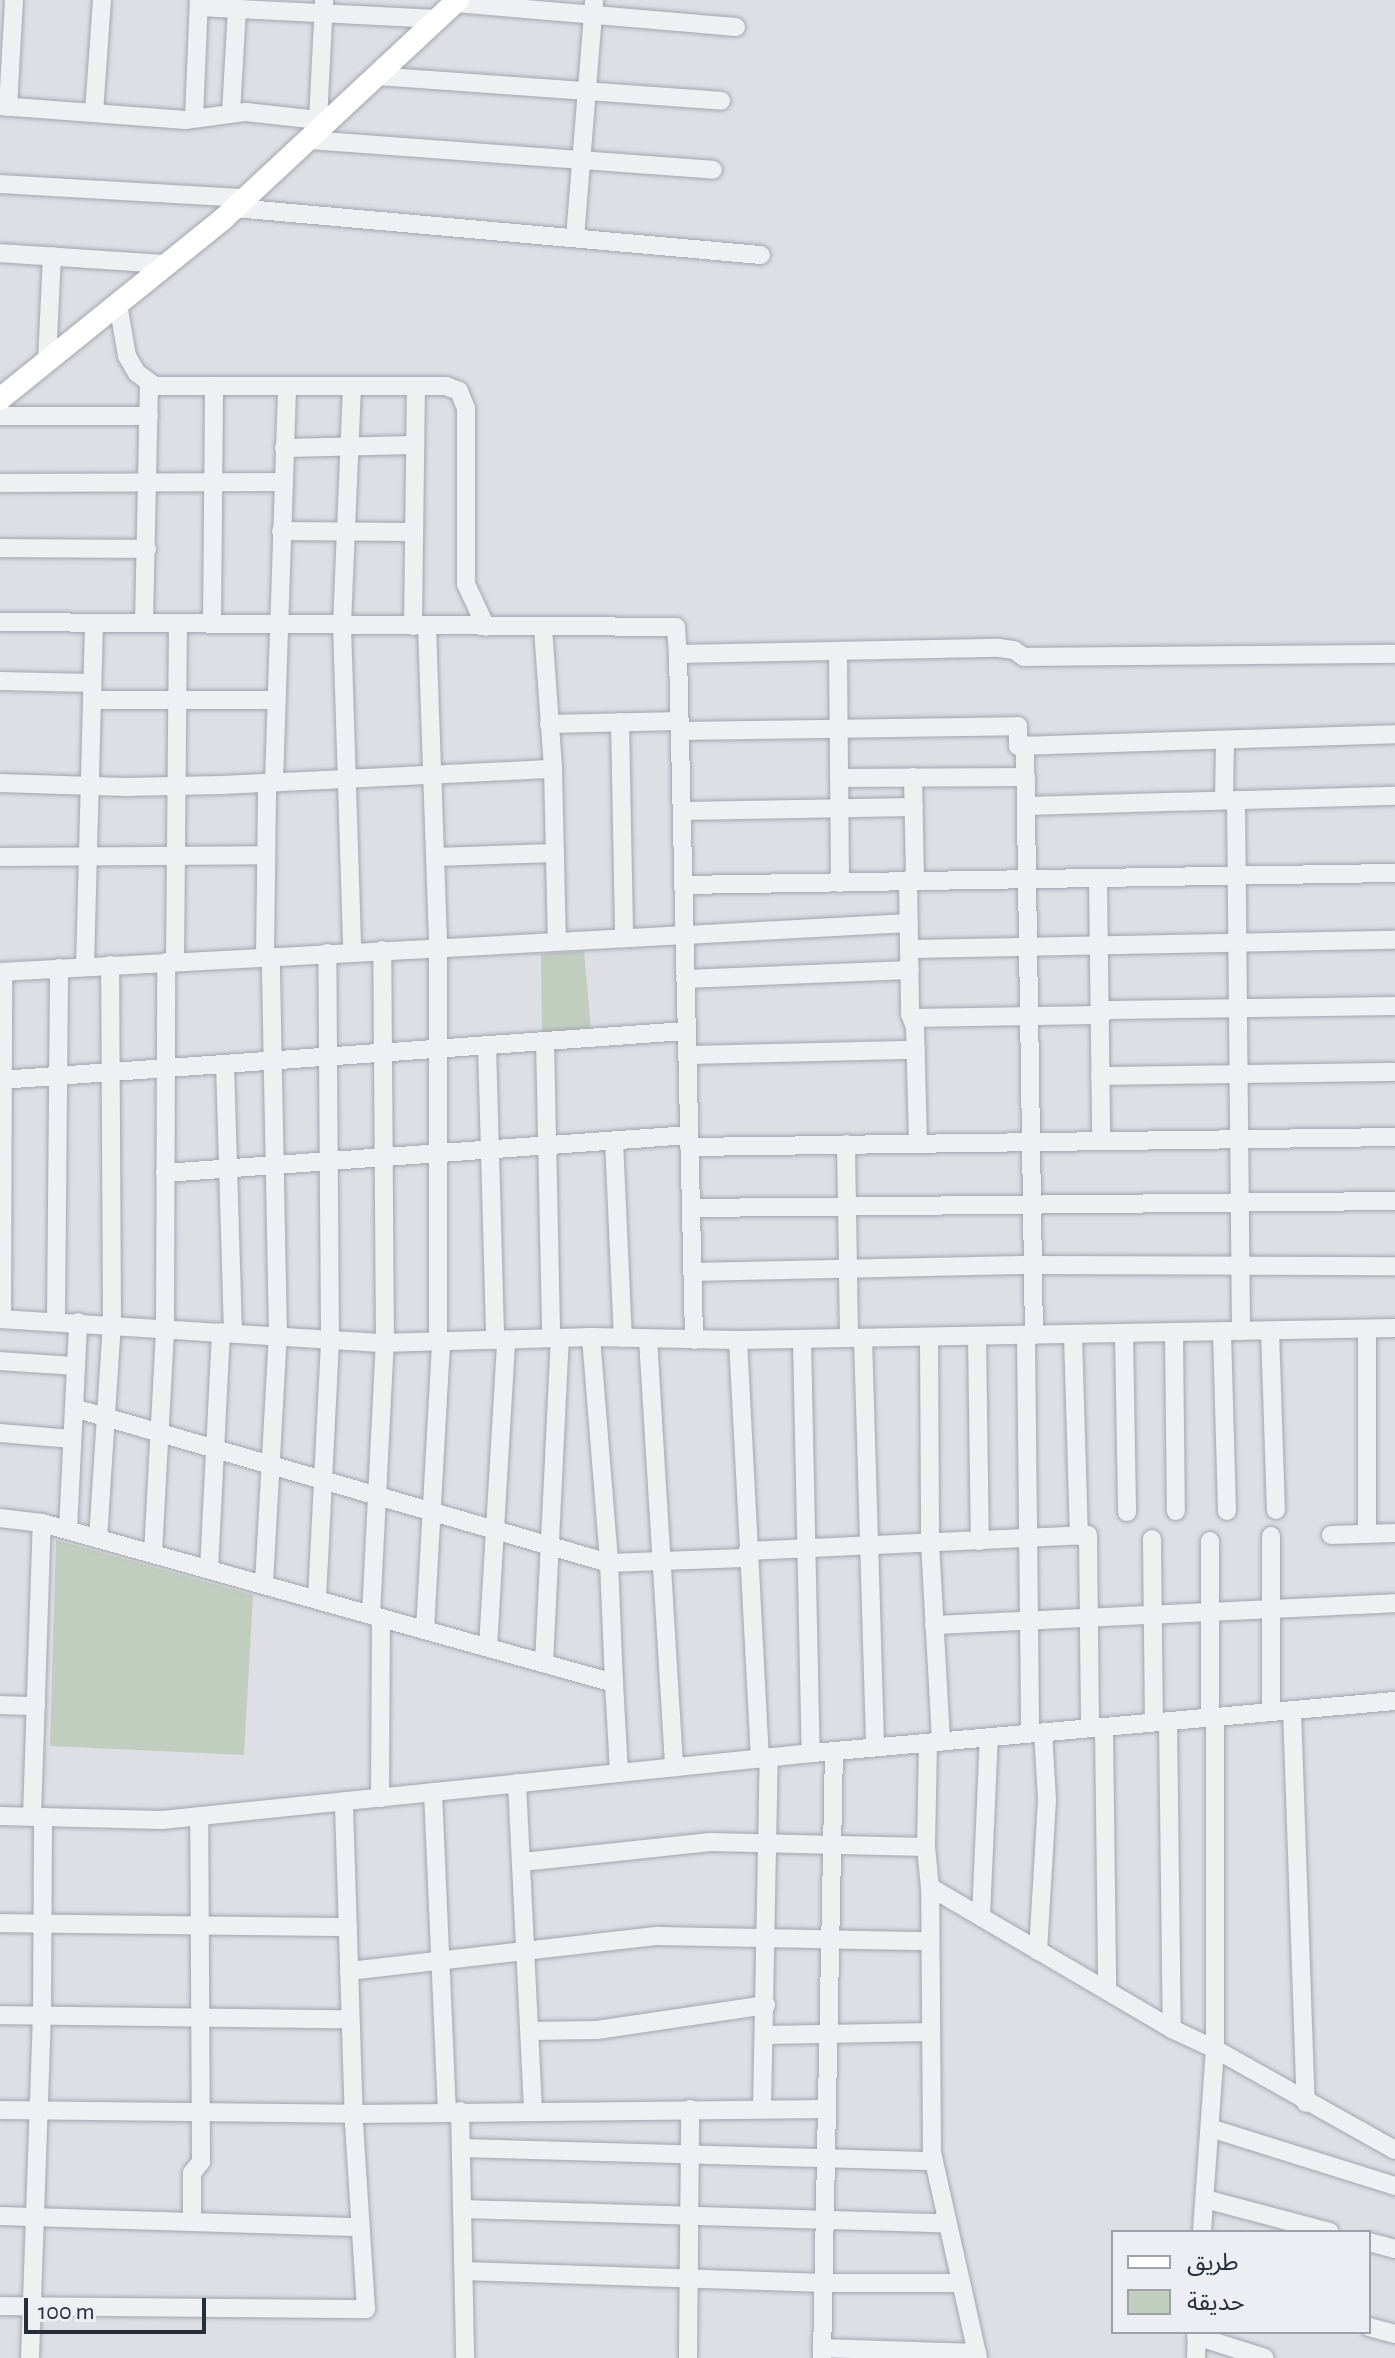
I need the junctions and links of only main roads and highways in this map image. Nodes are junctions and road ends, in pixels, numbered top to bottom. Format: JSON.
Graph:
{"nodes":[{"id":1,"x":457,"y":1,"type":"edge"},
{"id":2,"x":0,"y":399,"type":"edge"}],
"edges":[{"from":1,"to":2,"type":"main road"}]}
